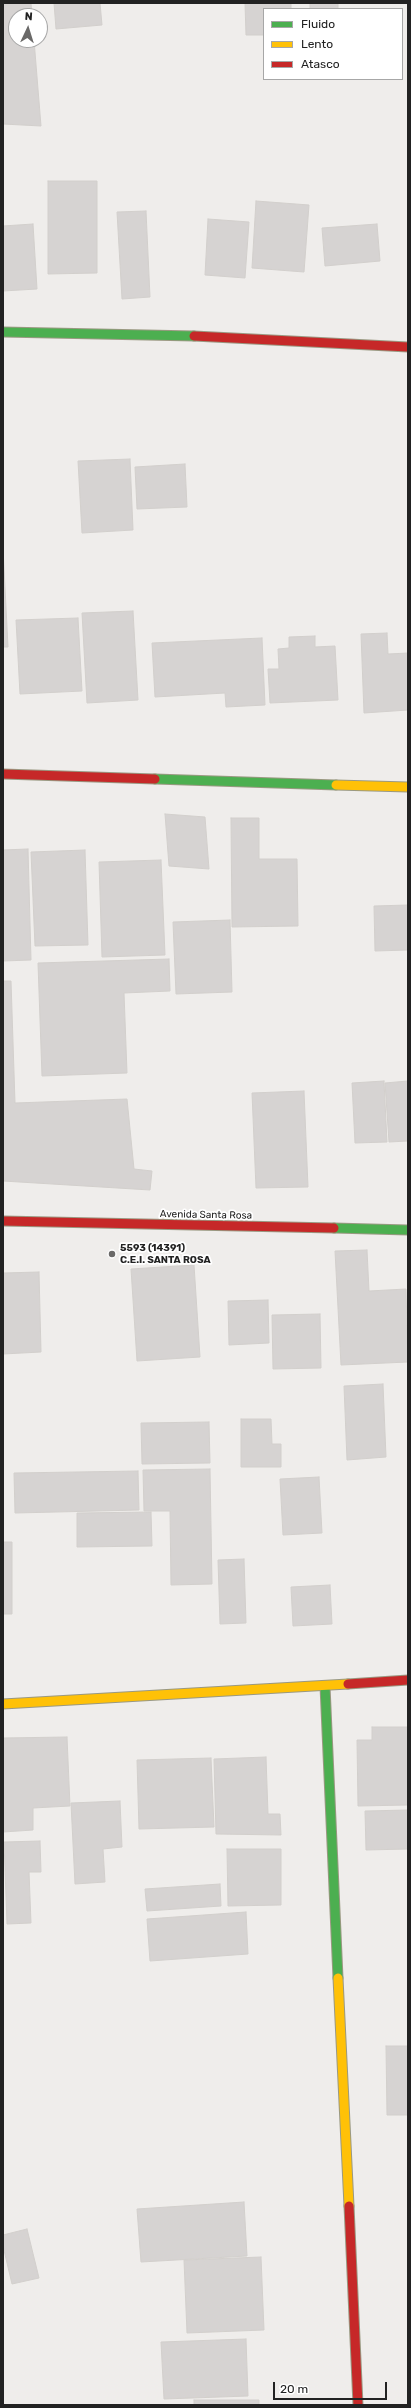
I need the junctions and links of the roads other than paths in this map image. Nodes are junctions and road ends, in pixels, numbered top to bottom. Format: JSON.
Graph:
{"nodes":[{"id":1,"x":3,"y":332,"type":"edge"},
{"id":2,"x":408,"y":347,"type":"edge"},
{"id":3,"x":3,"y":774,"type":"edge"},
{"id":4,"x":408,"y":788,"type":"edge"},
{"id":5,"x":3,"y":1221,"type":"edge"},
{"id":6,"x":408,"y":1230,"type":"edge"},
{"id":7,"x":408,"y":1680,"type":"edge"},
{"id":8,"x":325,"y":1686,"type":"junction"},
{"id":9,"x":3,"y":1704,"type":"edge"},
{"id":10,"x":358,"y":2405,"type":"edge"}],
"edges":[{"from":1,"to":2,"type":"street"},
{"from":3,"to":4,"type":"street"},
{"from":5,"to":6,"type":"street","name":"Avenida Santa Rosa"},
{"from":7,"to":8,"type":"street"},
{"from":8,"to":9,"type":"street"},
{"from":8,"to":10,"type":"street"}]}
